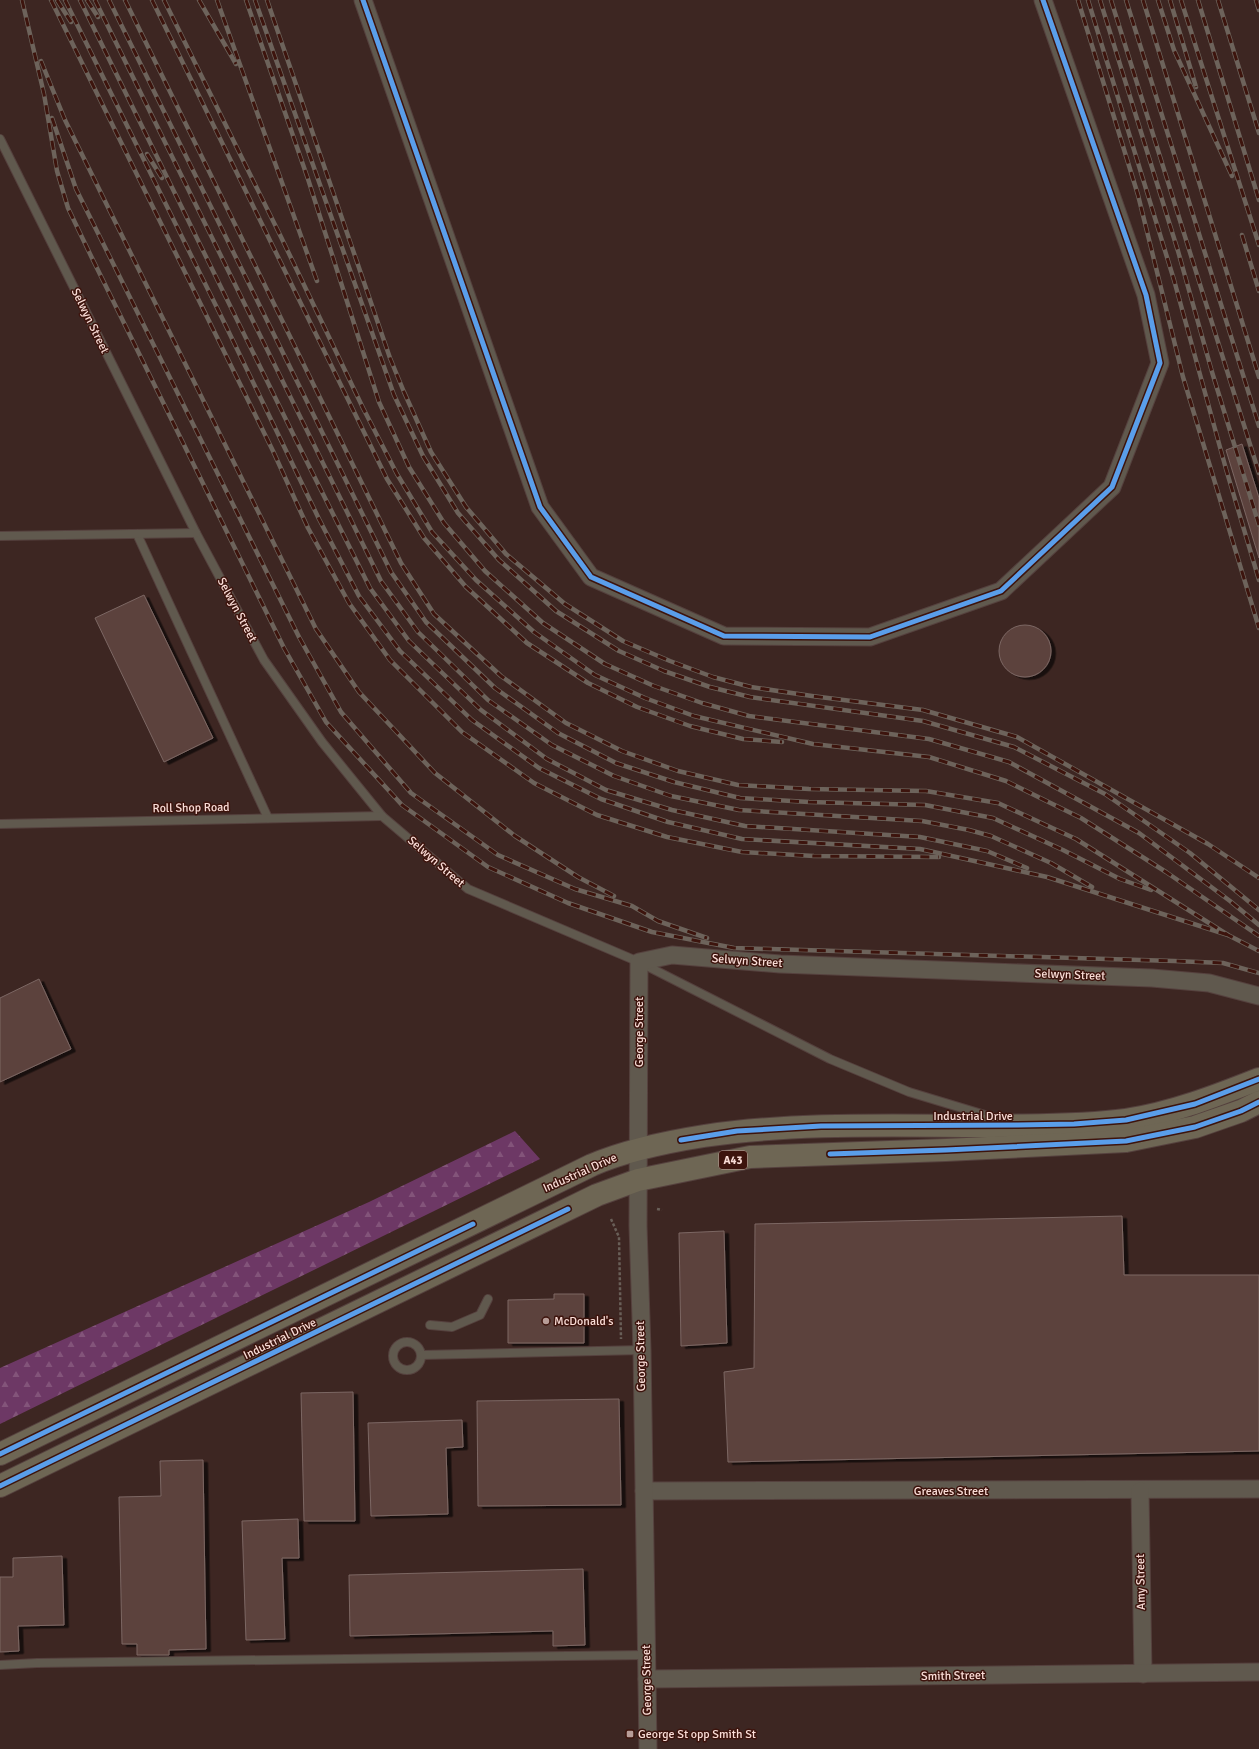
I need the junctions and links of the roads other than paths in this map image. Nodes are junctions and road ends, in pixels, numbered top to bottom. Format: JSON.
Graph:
{"nodes":[{"id":1,"x":363,"y":0,"type":"edge"},
{"id":2,"x":1043,"y":0,"type":"edge"},
{"id":3,"x":0,"y":140,"type":"edge"},
{"id":4,"x":196,"y":533,"type":"junction"},
{"id":5,"x":137,"y":534,"type":"junction"},
{"id":6,"x":0,"y":536,"type":"edge"},
{"id":7,"x":382,"y":816,"type":"junction"},
{"id":8,"x":268,"y":818,"type":"junction"},
{"id":9,"x":0,"y":824,"type":"edge"},
{"id":10,"x":639,"y":962,"type":"junction"},
{"id":11,"x":1259,"y":996,"type":"edge"},
{"id":12,"x":1259,"y":1079,"type":"edge"},
{"id":13,"x":1259,"y":1102,"type":"edge"},
{"id":14,"x":1018,"y":1126,"type":"junction"},
{"id":15,"x":638,"y":1150,"type":"junction"},
{"id":16,"x":638,"y":1180,"type":"junction"},
{"id":17,"x":488,"y":1299,"type":"dead end"},
{"id":18,"x":430,"y":1325,"type":"dead end"},
{"id":19,"x":642,"y":1350,"type":"junction"},
{"id":20,"x":421,"y":1355,"type":"dead end"},
{"id":21,"x":0,"y":1454,"type":"edge"},
{"id":22,"x":0,"y":1486,"type":"edge"},
{"id":23,"x":1259,"y":1489,"type":"edge"},
{"id":24,"x":644,"y":1491,"type":"junction"},
{"id":25,"x":1140,"y":1491,"type":"junction"},
{"id":26,"x":646,"y":1655,"type":"junction"},
{"id":27,"x":0,"y":1665,"type":"edge"},
{"id":28,"x":1259,"y":1672,"type":"edge"},
{"id":29,"x":1143,"y":1674,"type":"junction"},
{"id":30,"x":647,"y":1679,"type":"junction"},
{"id":31,"x":648,"y":1749,"type":"edge"}],
"edges":[{"from":1,"to":2,"type":"street"},
{"from":3,"to":4,"type":"lane","name":"Selwyn Street"},
{"from":4,"to":5,"type":"lane"},
{"from":4,"to":7,"type":"lane","name":"Selwyn Street"},
{"from":5,"to":6,"type":"lane"},
{"from":5,"to":8,"type":"lane"},
{"from":7,"to":8,"type":"lane","name":"Roll Shop Road"},
{"from":7,"to":10,"type":"lane","name":"Selwyn Street"},
{"from":8,"to":9,"type":"lane","name":"Roll Shop Road"},
{"from":10,"to":11,"type":"street","name":"Selwyn Street"},
{"from":10,"to":14,"type":"lane"},
{"from":10,"to":15,"type":"street","name":"George Street"},
{"from":12,"to":14,"type":"highway","name":"Industrial Drive","number":"A43"},
{"from":13,"to":16,"type":"highway","name":"Industrial Drive","number":"A43"},
{"from":14,"to":15,"type":"highway","name":"Industrial Drive","number":"A43"},
{"from":15,"to":16,"type":"street","name":"George Street"},
{"from":15,"to":21,"type":"highway","name":"Industrial Drive","number":"A43"},
{"from":16,"to":19,"type":"street","name":"George Street"},
{"from":16,"to":22,"type":"highway","name":"Industrial Drive","number":"A43"},
{"from":17,"to":18,"type":"lane"},
{"from":19,"to":20,"type":"lane"},
{"from":19,"to":24,"type":"street","name":"George Street"},
{"from":23,"to":25,"type":"street","name":"Greaves Street"},
{"from":24,"to":25,"type":"street","name":"Greaves Street"},
{"from":24,"to":26,"type":"street","name":"George Street"},
{"from":25,"to":29,"type":"street","name":"Amy Street"},
{"from":26,"to":27,"type":"lane"},
{"from":26,"to":30,"type":"street","name":"George Street"},
{"from":28,"to":29,"type":"street","name":"Smith Street"},
{"from":29,"to":30,"type":"street","name":"Smith Street"},
{"from":30,"to":31,"type":"street","name":"George Street"}]}
